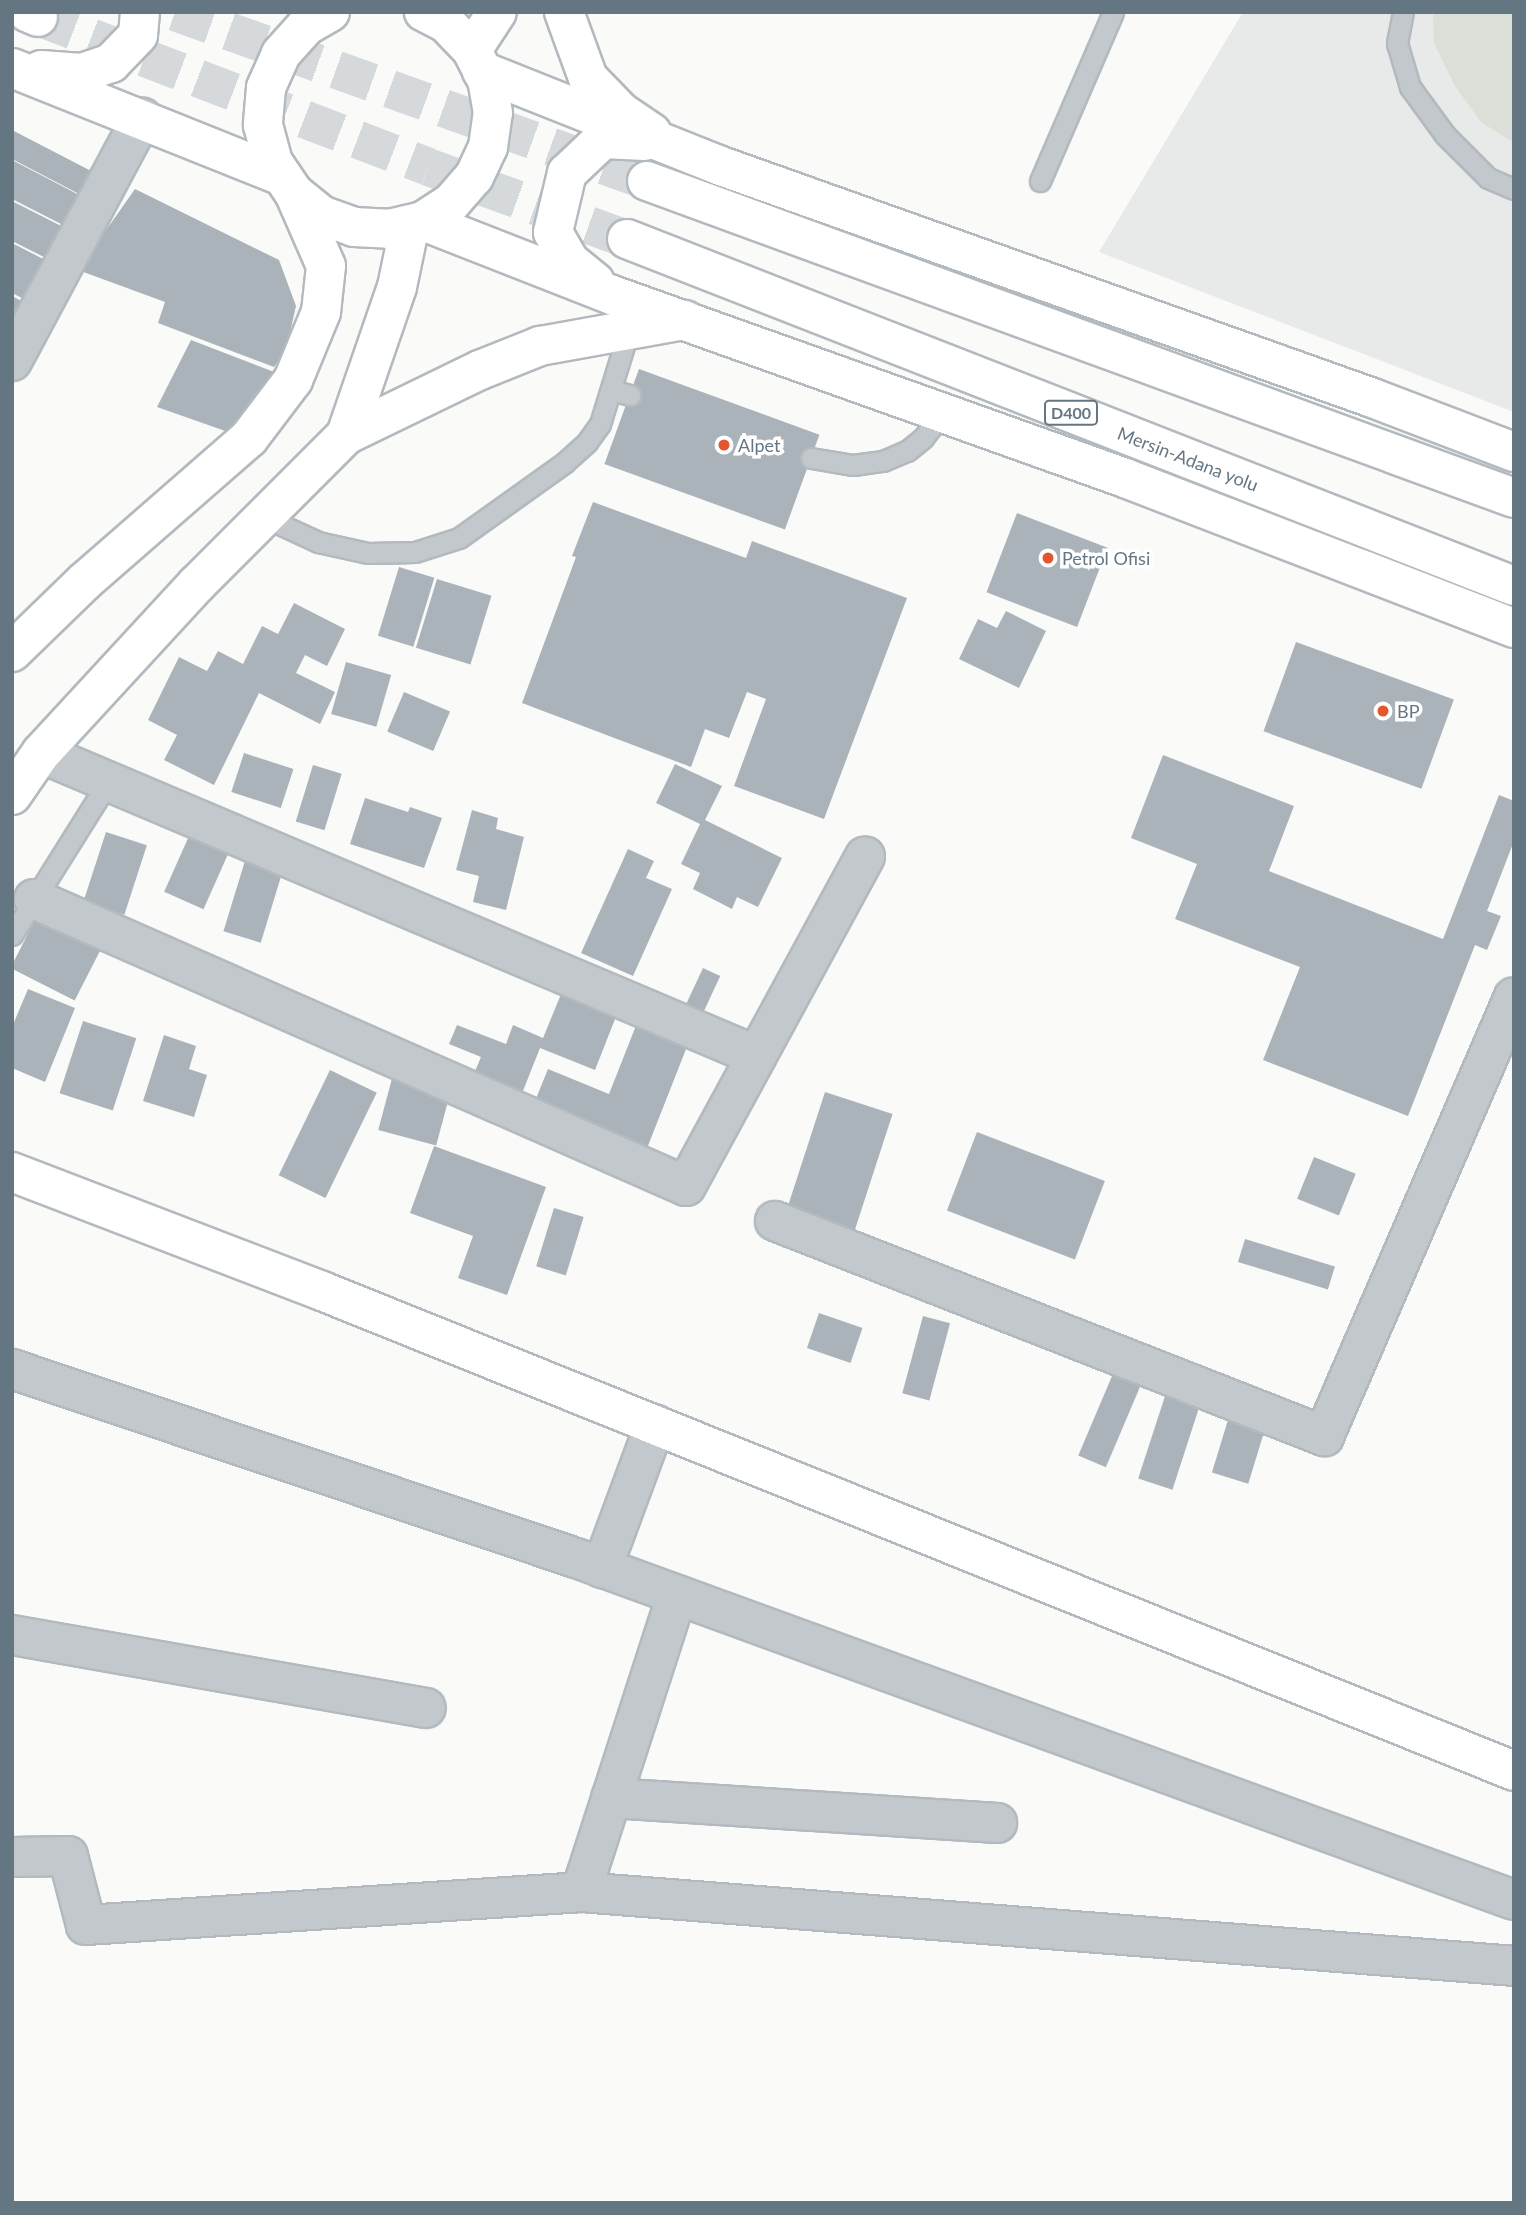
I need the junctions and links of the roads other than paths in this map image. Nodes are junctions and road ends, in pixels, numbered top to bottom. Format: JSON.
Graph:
{"nodes":[{"id":1,"x":140,"y":12,"type":"edge"},
{"id":2,"x":425,"y":12,"type":"edge"},
{"id":3,"x":497,"y":12,"type":"edge"},
{"id":4,"x":564,"y":12,"type":"edge"},
{"id":5,"x":1113,"y":12,"type":"edge"},
{"id":6,"x":1403,"y":12,"type":"edge"},
{"id":7,"x":328,"y":13,"type":"edge"},
{"id":8,"x":477,"y":61,"type":"junction"},
{"id":9,"x":13,"y":68,"type":"edge"},
{"id":10,"x":142,"y":118,"type":"junction"},
{"id":11,"x":665,"y":142,"type":"junction"},
{"id":12,"x":647,"y":181,"type":"tunnel mouth"},
{"id":13,"x":1040,"y":181,"type":"dead end"},
{"id":14,"x":288,"y":184,"type":"junction"},
{"id":15,"x":1514,"y":189,"type":"edge"},
{"id":16,"x":416,"y":222,"type":"junction"},
{"id":17,"x":627,"y":239,"type":"tunnel mouth"},
{"id":18,"x":612,"y":295,"type":"junction"},
{"id":19,"x":685,"y":320,"type":"junction"},
{"id":20,"x":629,"y":330,"type":"junction"},
{"id":21,"x":12,"y":361,"type":"edge"},
{"id":22,"x":943,"y":412,"type":"junction"},
{"id":23,"x":346,"y":435,"type":"junction"},
{"id":24,"x":1514,"y":452,"type":"edge"},
{"id":25,"x":811,"y":458,"type":"dead end"},
{"id":26,"x":1514,"y":498,"type":"edge"},
{"id":27,"x":264,"y":517,"type":"junction"},
{"id":28,"x":1514,"y":586,"type":"edge"},
{"id":29,"x":1514,"y":628,"type":"edge"},
{"id":30,"x":12,"y":652,"type":"edge"},
{"id":31,"x":41,"y":753,"type":"junction"},
{"id":32,"x":108,"y":782,"type":"junction"},
{"id":33,"x":12,"y":795,"type":"edge"},
{"id":34,"x":865,"y":856,"type":"dead end"},
{"id":35,"x":34,"y":899,"type":"junction"},
{"id":36,"x":12,"y":934,"type":"edge"},
{"id":37,"x":1514,"y":998,"type":"edge"},
{"id":38,"x":757,"y":1056,"type":"junction"},
{"id":39,"x":12,"y":1172,"type":"edge"},
{"id":40,"x":775,"y":1221,"type":"dead end"},
{"id":41,"x":12,"y":1369,"type":"edge"},
{"id":42,"x":655,"y":1425,"type":"junction"},
{"id":43,"x":602,"y":1568,"type":"junction"},
{"id":44,"x":677,"y":1595,"type":"junction"},
{"id":45,"x":12,"y":1635,"type":"edge"},
{"id":46,"x":426,"y":1708,"type":"dead end"},
{"id":47,"x":1514,"y":1771,"type":"edge"},
{"id":48,"x":611,"y":1798,"type":"junction"},
{"id":49,"x":997,"y":1823,"type":"dead end"},
{"id":50,"x":12,"y":1857,"type":"edge"},
{"id":51,"x":581,"y":1892,"type":"junction"},
{"id":52,"x":1514,"y":1900,"type":"edge"},
{"id":53,"x":1514,"y":1966,"type":"edge"}],
"edges":[{"from":1,"to":9,"type":"main road"},
{"from":2,"to":8,"type":"main road"},
{"from":3,"to":8,"type":"main road"},
{"from":4,"to":11,"type":"main road"},
{"from":5,"to":13,"type":"lane"},
{"from":6,"to":15,"type":"lane"},
{"from":7,"to":14,"type":"main road"},
{"from":8,"to":11,"type":"main road"},
{"from":8,"to":16,"type":"main road"},
{"from":9,"to":10,"type":"main road"},
{"from":10,"to":14,"type":"main road"},
{"from":10,"to":21,"type":"street"},
{"from":11,"to":18,"type":"main road"},
{"from":11,"to":24,"type":"main road"},
{"from":12,"to":26,"type":"main road"},
{"from":14,"to":16,"type":"main road"},
{"from":14,"to":30,"type":"main road"},
{"from":16,"to":18,"type":"main road"},
{"from":16,"to":23,"type":"main road"},
{"from":17,"to":28,"type":"main road","name":"Mersin-Adana yolu","number":"D400"},
{"from":18,"to":19,"type":"main road"},
{"from":19,"to":20,"type":"main road"},
{"from":19,"to":22,"type":"main road"},
{"from":20,"to":23,"type":"main road"},
{"from":20,"to":27,"type":"lane"},
{"from":22,"to":25,"type":"lane"},
{"from":22,"to":29,"type":"main road"},
{"from":23,"to":27,"type":"main road"},
{"from":27,"to":31,"type":"main road"},
{"from":31,"to":32,"type":"street"},
{"from":31,"to":33,"type":"main road"},
{"from":32,"to":35,"type":"lane"},
{"from":32,"to":38,"type":"street"},
{"from":34,"to":38,"type":"street"},
{"from":35,"to":36,"type":"lane"},
{"from":35,"to":38,"type":"street"},
{"from":37,"to":40,"type":"street"},
{"from":39,"to":42,"type":"main road"},
{"from":41,"to":43,"type":"street"},
{"from":42,"to":43,"type":"street"},
{"from":42,"to":47,"type":"main road"},
{"from":43,"to":44,"type":"street"},
{"from":44,"to":48,"type":"street"},
{"from":44,"to":52,"type":"street"},
{"from":45,"to":46,"type":"street"},
{"from":48,"to":49,"type":"street"},
{"from":48,"to":51,"type":"street"},
{"from":50,"to":51,"type":"street"},
{"from":51,"to":53,"type":"street"}]}
